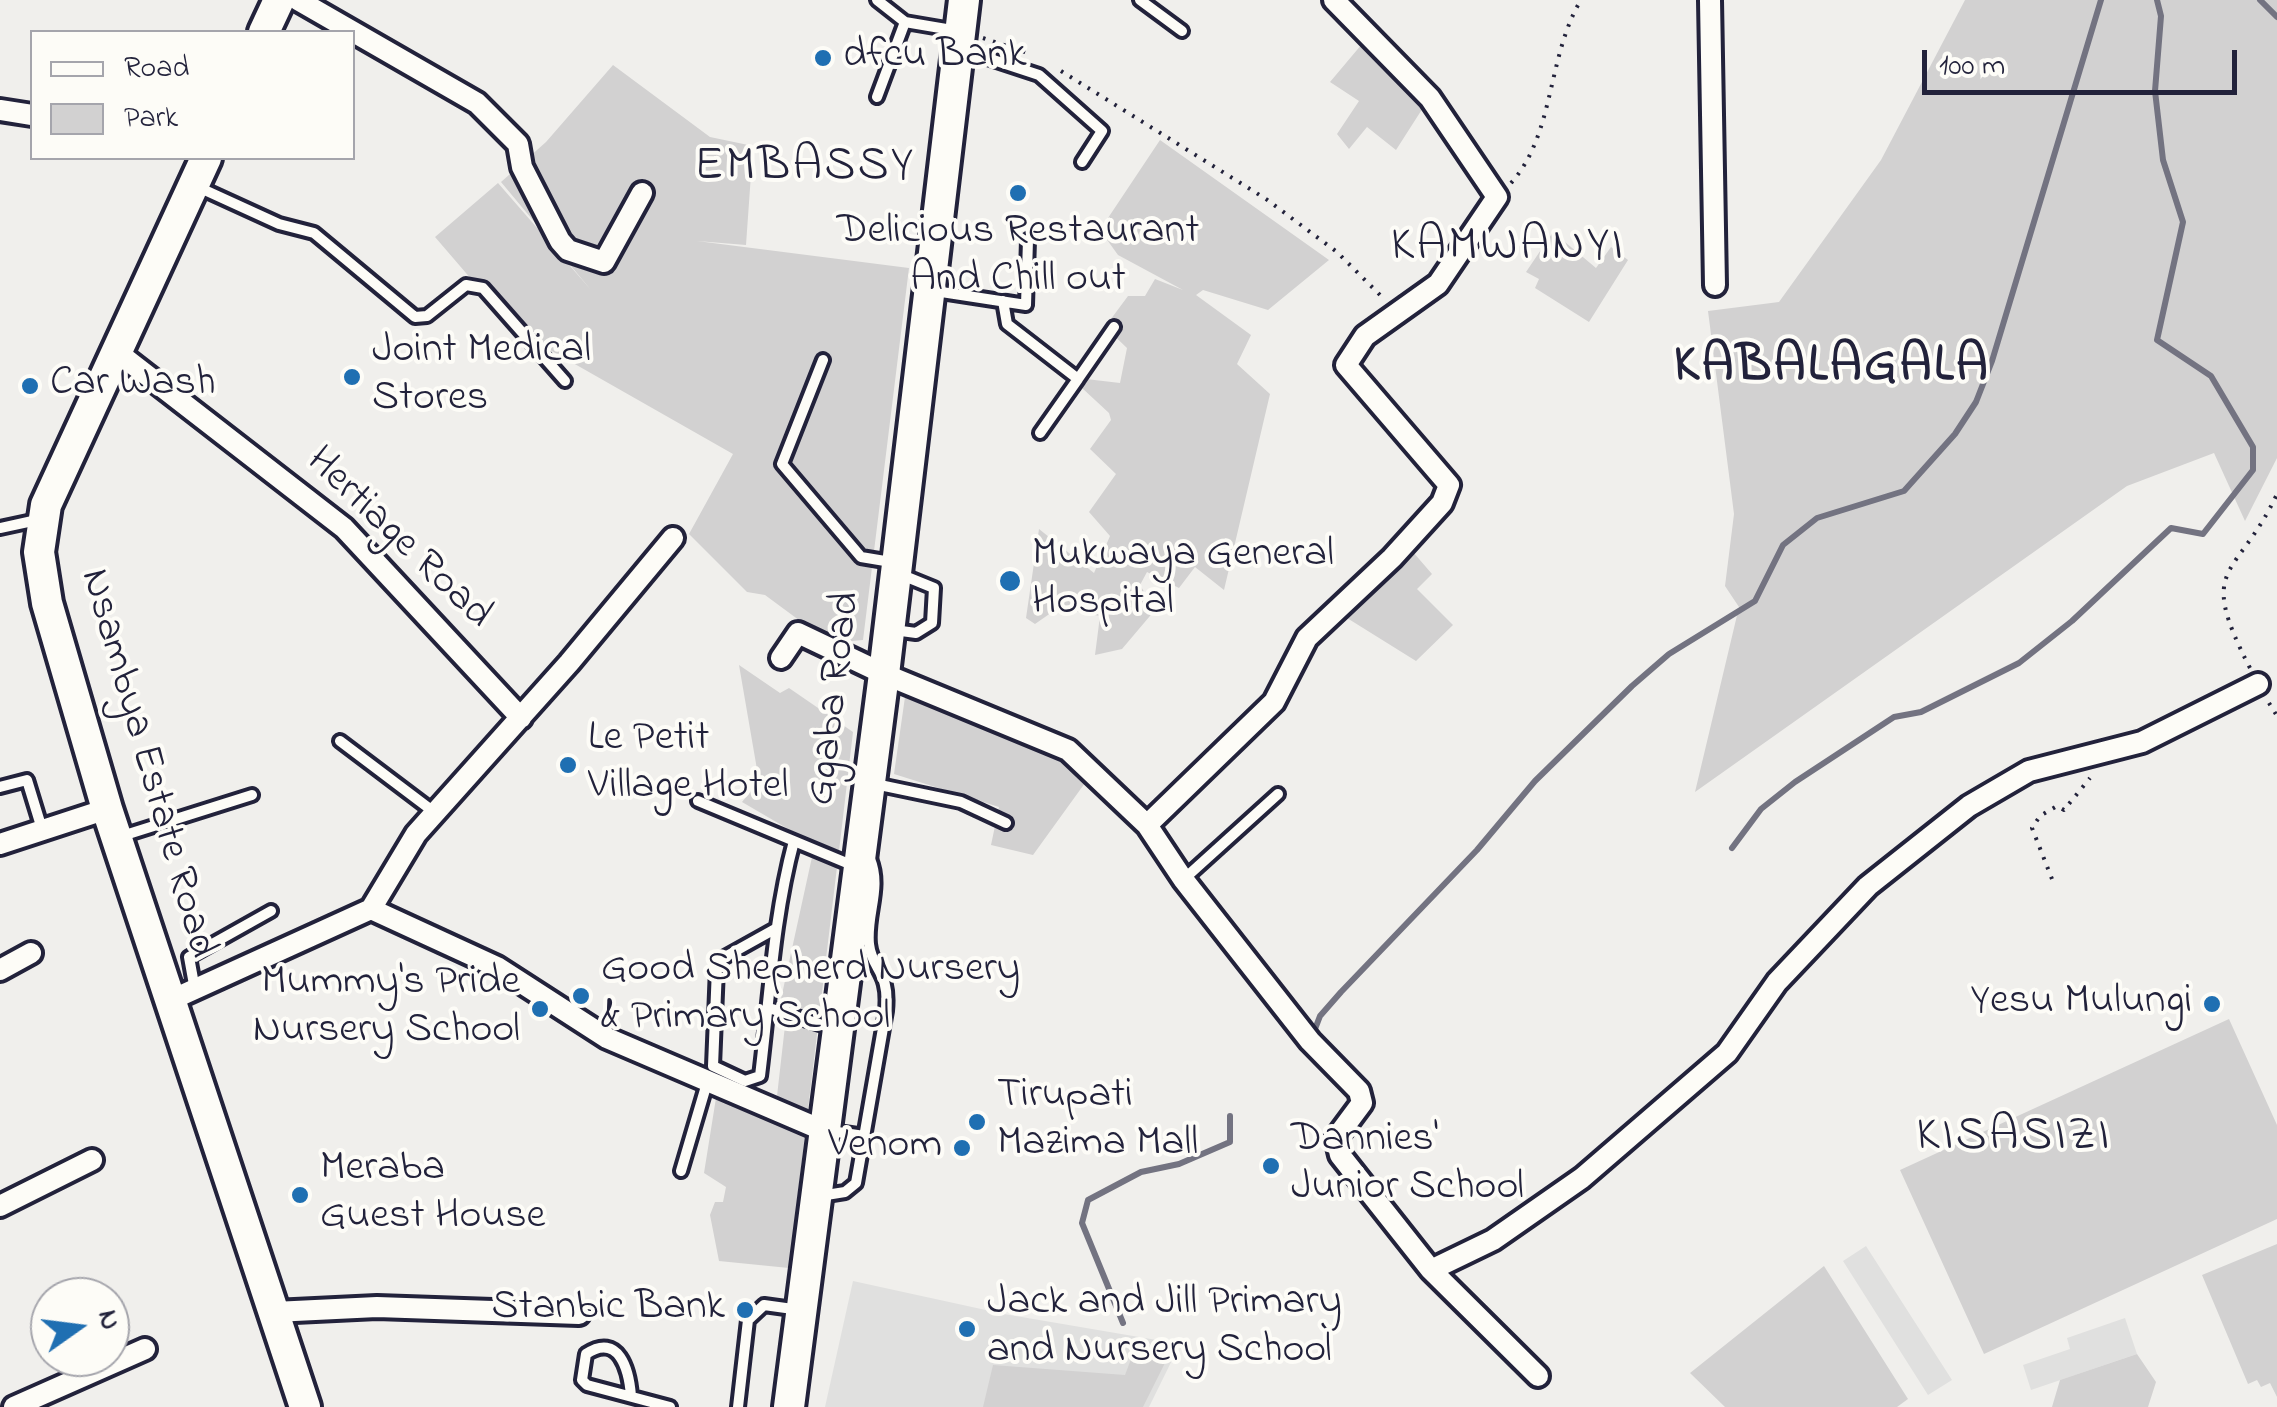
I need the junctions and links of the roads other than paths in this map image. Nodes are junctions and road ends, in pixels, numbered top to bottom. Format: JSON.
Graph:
{"nodes":[{"id":1,"x":279,"y":0,"type":"edge"},
{"id":2,"x":298,"y":0,"type":"edge"},
{"id":3,"x":877,"y":0,"type":"edge"},
{"id":4,"x":964,"y":0,"type":"edge"},
{"id":5,"x":1140,"y":0,"type":"edge"},
{"id":6,"x":1334,"y":0,"type":"edge"},
{"id":7,"x":1710,"y":0,"type":"edge"},
{"id":8,"x":905,"y":22,"type":"junction"},
{"id":9,"x":265,"y":30,"type":"edge"},
{"id":10,"x":350,"y":30,"type":"edge"},
{"id":11,"x":1182,"y":31,"type":"dead end"},
{"id":12,"x":355,"y":33,"type":"edge"},
{"id":13,"x":959,"y":40,"type":"junction"},
{"id":14,"x":877,"y":97,"type":"dead end"},
{"id":15,"x":0,"y":110,"type":"edge"},
{"id":16,"x":30,"y":115,"type":"edge"},
{"id":17,"x":1082,"y":162,"type":"dead end"},
{"id":18,"x":199,"y":171,"type":"edge"},
{"id":19,"x":642,"y":192,"type":"dead end"},
{"id":20,"x":1028,"y":240,"type":"dead end"},
{"id":21,"x":1716,"y":285,"type":"dead end"},
{"id":22,"x":929,"y":290,"type":"junction"},
{"id":23,"x":1003,"y":301,"type":"junction"},
{"id":24,"x":1114,"y":327,"type":"dead end"},
{"id":25,"x":117,"y":352,"type":"junction"},
{"id":26,"x":823,"y":360,"type":"dead end"},
{"id":27,"x":1078,"y":379,"type":"junction"},
{"id":28,"x":565,"y":381,"type":"dead end"},
{"id":29,"x":1040,"y":432,"type":"dead end"},
{"id":30,"x":43,"y":519,"type":"junction"},
{"id":31,"x":0,"y":528,"type":"edge"},
{"id":32,"x":673,"y":538,"type":"dead end"},
{"id":33,"x":897,"y":568,"type":"junction"},
{"id":34,"x":888,"y":630,"type":"junction"},
{"id":35,"x":781,"y":658,"type":"dead end"},
{"id":36,"x":884,"y":674,"type":"junction"},
{"id":37,"x":2258,"y":684,"type":"dead end"},
{"id":38,"x":521,"y":718,"type":"junction"},
{"id":39,"x":340,"y":741,"type":"dead end"},
{"id":40,"x":870,"y":782,"type":"junction"},
{"id":41,"x":0,"y":786,"type":"edge"},
{"id":42,"x":1278,"y":794,"type":"dead end"},
{"id":43,"x":252,"y":796,"type":"dead end"},
{"id":44,"x":698,"y":801,"type":"dead end"},
{"id":45,"x":434,"y":812,"type":"junction"},
{"id":46,"x":112,"y":823,"type":"junction"},
{"id":47,"x":1006,"y":823,"type":"dead end"},
{"id":48,"x":1147,"y":826,"type":"junction"},
{"id":49,"x":43,"y":830,"type":"junction"},
{"id":50,"x":794,"y":842,"type":"junction"},
{"id":51,"x":0,"y":844,"type":"edge"},
{"id":52,"x":860,"y":854,"type":"junction"},
{"id":53,"x":1183,"y":880,"type":"junction"},
{"id":54,"x":371,"y":909,"type":"junction"},
{"id":55,"x":271,"y":911,"type":"dead end"},
{"id":56,"x":774,"y":930,"type":"junction"},
{"id":57,"x":31,"y":954,"type":"dead end"},
{"id":58,"x":0,"y":970,"type":"edge"},
{"id":59,"x":183,"y":995,"type":"junction"},
{"id":60,"x":769,"y":1008,"type":"junction"},
{"id":61,"x":836,"y":1029,"type":"junction"},
{"id":62,"x":708,"y":1084,"type":"junction"},
{"id":63,"x":822,"y":1130,"type":"junction"},
{"id":64,"x":864,"y":1136,"type":"junction"},
{"id":65,"x":92,"y":1160,"type":"dead end"},
{"id":66,"x":681,"y":1171,"type":"dead end"},
{"id":67,"x":814,"y":1196,"type":"junction"},
{"id":68,"x":0,"y":1206,"type":"edge"},
{"id":69,"x":1432,"y":1270,"type":"junction"},
{"id":70,"x":800,"y":1310,"type":"junction"},
{"id":71,"x":274,"y":1312,"type":"junction"},
{"id":72,"x":579,"y":1314,"type":"dead end"},
{"id":73,"x":145,"y":1349,"type":"dead end"},
{"id":74,"x":1538,"y":1376,"type":"dead end"},
{"id":75,"x":631,"y":1396,"type":"junction"},
{"id":76,"x":14,"y":1407,"type":"edge"},
{"id":77,"x":306,"y":1407,"type":"edge"},
{"id":78,"x":670,"y":1407,"type":"edge"},
{"id":79,"x":738,"y":1407,"type":"edge"},
{"id":80,"x":789,"y":1407,"type":"edge"}],
"edges":[{"from":1,"to":9,"type":"main road"},
{"from":2,"to":10,"type":"street"},
{"from":3,"to":8,"type":"lane"},
{"from":4,"to":13,"type":"main road","name":"Ggaba Road"},
{"from":5,"to":11,"type":"lane"},
{"from":6,"to":48,"type":"street"},
{"from":7,"to":21,"type":"street"},
{"from":8,"to":13,"type":"lane"},
{"from":8,"to":14,"type":"lane"},
{"from":12,"to":19,"type":"street"},
{"from":13,"to":17,"type":"lane"},
{"from":13,"to":22,"type":"main road","name":"Ggaba Road"},
{"from":15,"to":16,"type":"street"},
{"from":18,"to":25,"type":"main road","name":"Nsambya Estate Road"},
{"from":18,"to":28,"type":"lane"},
{"from":20,"to":23,"type":"lane"},
{"from":22,"to":23,"type":"lane"},
{"from":22,"to":33,"type":"main road","name":"Ggaba Road"},
{"from":23,"to":27,"type":"lane"},
{"from":24,"to":27,"type":"lane"},
{"from":25,"to":30,"type":"main road","name":"Nsambya Estate Road"},
{"from":25,"to":38,"type":"street","name":"Hertiage Road"},
{"from":26,"to":33,"type":"lane"},
{"from":27,"to":29,"type":"lane"},
{"from":30,"to":31,"type":"lane"},
{"from":30,"to":46,"type":"main road","name":"Nsambya Estate Road"},
{"from":32,"to":38,"type":"street"},
{"from":33,"to":34,"type":"main road","name":"Ggaba Road"},
{"from":33,"to":34,"type":"lane"},
{"from":34,"to":36,"type":"main road","name":"Ggaba Road"},
{"from":35,"to":36,"type":"street"},
{"from":36,"to":40,"type":"main road","name":"Ggaba Road"},
{"from":36,"to":48,"type":"street"},
{"from":37,"to":69,"type":"street"},
{"from":38,"to":45,"type":"street"},
{"from":39,"to":45,"type":"lane"},
{"from":40,"to":47,"type":"lane"},
{"from":40,"to":52,"type":"main road","name":"Ggaba Road"},
{"from":41,"to":49,"type":"lane"},
{"from":42,"to":53,"type":"lane"},
{"from":43,"to":46,"type":"lane"},
{"from":44,"to":50,"type":"lane"},
{"from":45,"to":54,"type":"street"},
{"from":46,"to":49,"type":"street"},
{"from":46,"to":59,"type":"main road","name":"Nsambya Estate Road"},
{"from":48,"to":53,"type":"street"},
{"from":49,"to":51,"type":"street"},
{"from":50,"to":52,"type":"lane"},
{"from":50,"to":56,"type":"lane"},
{"from":52,"to":61,"type":"main road","name":"Ggaba Road"},
{"from":52,"to":64,"type":"lane"},
{"from":53,"to":69,"type":"street"},
{"from":54,"to":59,"type":"street"},
{"from":54,"to":62,"type":"street"},
{"from":55,"to":59,"type":"lane"},
{"from":56,"to":60,"type":"lane"},
{"from":56,"to":60,"type":"lane"},
{"from":57,"to":58,"type":"street"},
{"from":59,"to":71,"type":"main road","name":"Nsambya Estate Road"},
{"from":60,"to":61,"type":"lane"},
{"from":61,"to":63,"type":"main road","name":"Ggaba Road"},
{"from":62,"to":63,"type":"street"},
{"from":62,"to":66,"type":"lane"},
{"from":63,"to":64,"type":"lane"},
{"from":63,"to":67,"type":"main road","name":"Ggaba Road"},
{"from":64,"to":67,"type":"lane"},
{"from":65,"to":68,"type":"street"},
{"from":67,"to":70,"type":"main road","name":"Ggaba Road"},
{"from":69,"to":74,"type":"street"},
{"from":70,"to":79,"type":"lane"},
{"from":70,"to":80,"type":"main road","name":"Ggaba Road"},
{"from":71,"to":72,"type":"street"},
{"from":71,"to":77,"type":"main road","name":"Nsambya Estate Road"},
{"from":73,"to":76,"type":"street"},
{"from":75,"to":75,"type":"lane"},
{"from":75,"to":78,"type":"lane"}]}
